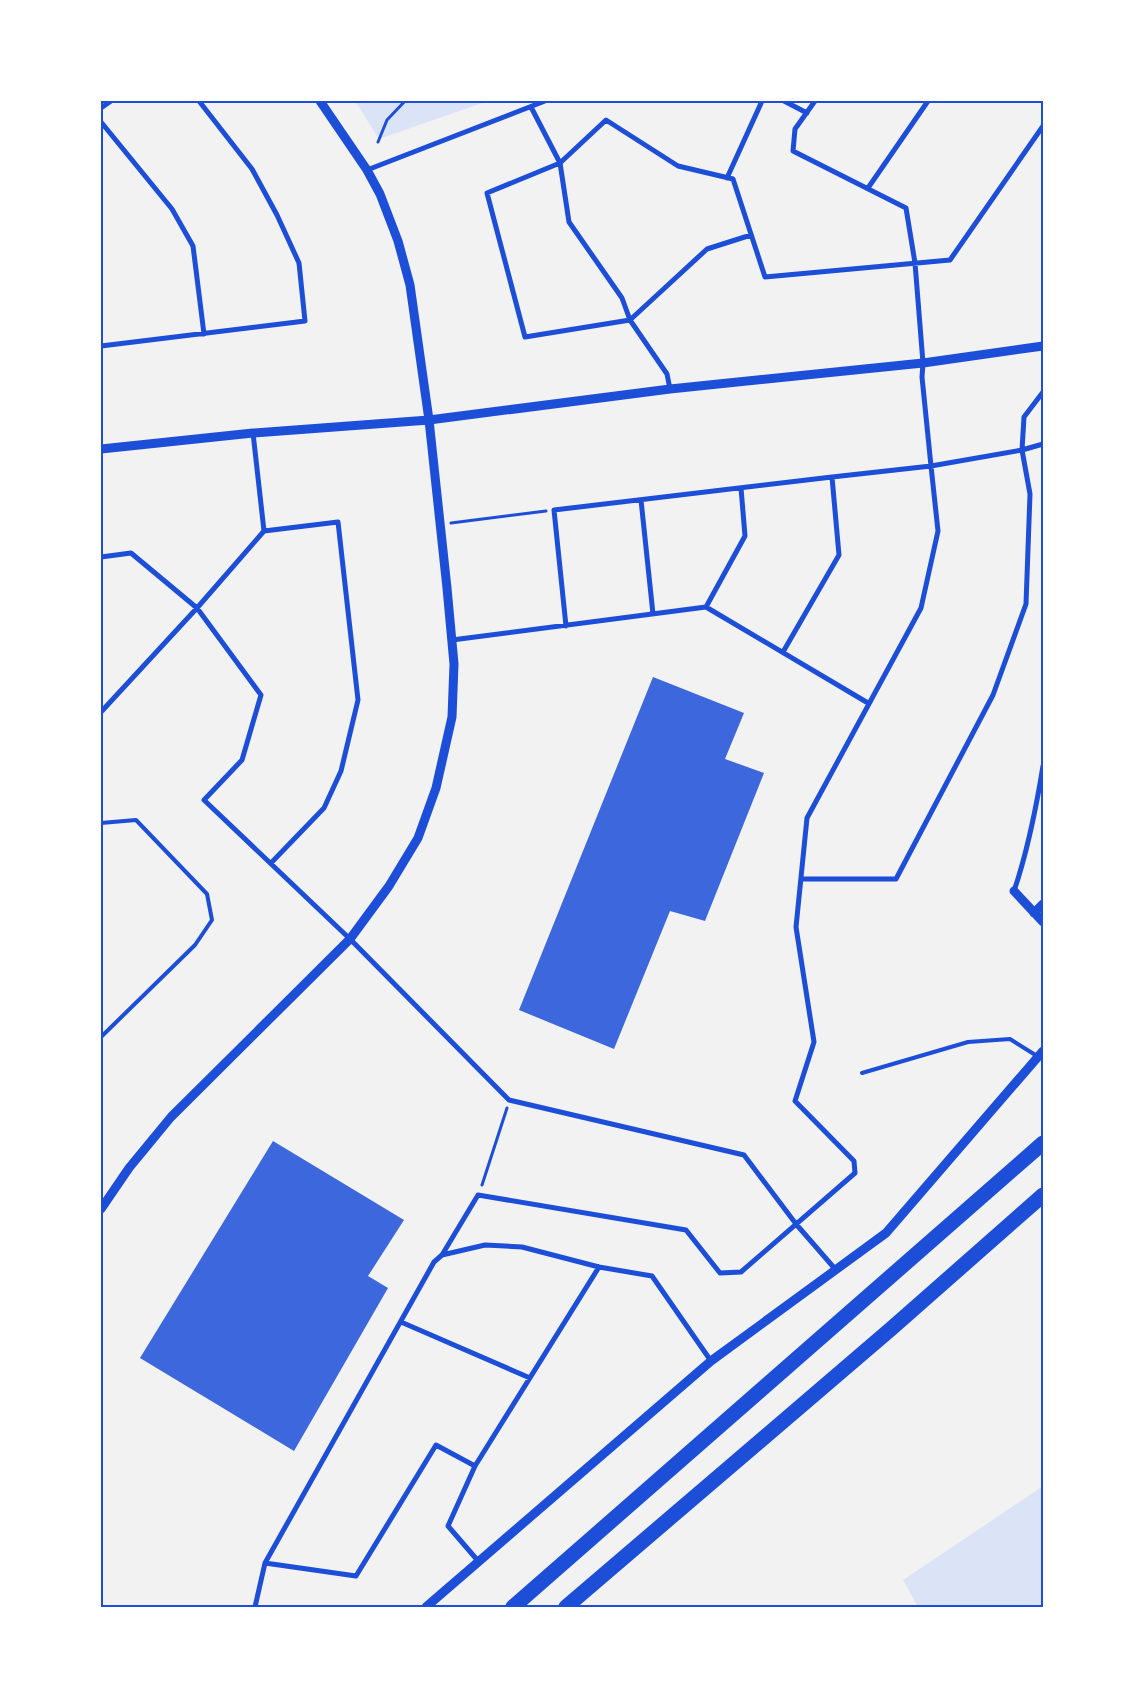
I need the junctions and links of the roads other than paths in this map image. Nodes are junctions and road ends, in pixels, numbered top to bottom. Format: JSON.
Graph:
{"nodes":[{"id":1,"x":111,"y":101,"type":"edge"},
{"id":2,"x":199,"y":101,"type":"edge"},
{"id":3,"x":320,"y":101,"type":"edge"},
{"id":4,"x":545,"y":101,"type":"edge"},
{"id":5,"x":762,"y":101,"type":"edge"},
{"id":6,"x":784,"y":101,"type":"edge"},
{"id":7,"x":815,"y":101,"type":"edge"},
{"id":8,"x":928,"y":101,"type":"edge"},
{"id":9,"x":531,"y":107,"type":"junction"},
{"id":10,"x":101,"y":108,"type":"edge"},
{"id":11,"x":807,"y":113,"type":"junction"},
{"id":12,"x":101,"y":122,"type":"edge"},
{"id":13,"x":1043,"y":126,"type":"edge"},
{"id":14,"x":560,"y":162,"type":"junction"},
{"id":15,"x":367,"y":170,"type":"junction"},
{"id":16,"x":727,"y":178,"type":"junction"},
{"id":17,"x":868,"y":188,"type":"junction"},
{"id":18,"x":751,"y":235,"type":"junction"},
{"id":19,"x":915,"y":263,"type":"junction"},
{"id":20,"x":630,"y":320,"type":"junction"},
{"id":21,"x":204,"y":334,"type":"junction"},
{"id":22,"x":101,"y":346,"type":"edge"},
{"id":23,"x":1043,"y":346,"type":"edge"},
{"id":24,"x":923,"y":362,"type":"junction"},
{"id":25,"x":670,"y":390,"type":"junction"},
{"id":26,"x":1043,"y":392,"type":"edge"},
{"id":27,"x":429,"y":420,"type":"junction"},
{"id":28,"x":253,"y":433,"type":"junction"},
{"id":29,"x":1043,"y":444,"type":"edge"},
{"id":30,"x":101,"y":449,"type":"edge"},
{"id":31,"x":1022,"y":450,"type":"junction"},
{"id":32,"x":931,"y":466,"type":"junction"},
{"id":33,"x":832,"y":477,"type":"junction"},
{"id":34,"x":741,"y":488,"type":"junction"},
{"id":35,"x":641,"y":500,"type":"junction"},
{"id":36,"x":264,"y":531,"type":"junction"},
{"id":37,"x":101,"y":557,"type":"edge"},
{"id":38,"x":706,"y":607,"type":"junction"},
{"id":39,"x":197,"y":608,"type":"junction"},
{"id":40,"x":653,"y":614,"type":"junction"},
{"id":41,"x":566,"y":626,"type":"junction"},
{"id":42,"x":452,"y":640,"type":"junction"},
{"id":43,"x":783,"y":652,"type":"junction"},
{"id":44,"x":868,"y":703,"type":"junction"},
{"id":45,"x":101,"y":712,"type":"edge"},
{"id":46,"x":1043,"y":766,"type":"edge"},
{"id":47,"x":101,"y":823,"type":"edge"},
{"id":48,"x":270,"y":863,"type":"junction"},
{"id":49,"x":801,"y":879,"type":"junction"},
{"id":50,"x":1014,"y":891,"type":"joint"},
{"id":51,"x":1043,"y":904,"type":"edge"},
{"id":52,"x":1034,"y":913,"type":"junction"},
{"id":53,"x":1043,"y":922,"type":"edge"},
{"id":54,"x":350,"y":939,"type":"junction"},
{"id":55,"x":101,"y":1036,"type":"edge"},
{"id":56,"x":1040,"y":1053,"type":"edge"},
{"id":57,"x":862,"y":1073,"type":"dead end"},
{"id":58,"x":1043,"y":1143,"type":"edge"},
{"id":59,"x":1043,"y":1195,"type":"edge"},
{"id":60,"x":101,"y":1208,"type":"edge"},
{"id":61,"x":796,"y":1224,"type":"junction"},
{"id":62,"x":442,"y":1255,"type":"junction"},
{"id":63,"x":599,"y":1268,"type":"junction"},
{"id":64,"x":836,"y":1270,"type":"junction"},
{"id":65,"x":401,"y":1322,"type":"junction"},
{"id":66,"x":711,"y":1361,"type":"junction"},
{"id":67,"x":530,"y":1378,"type":"junction"},
{"id":68,"x":475,"y":1466,"type":"junction"},
{"id":69,"x":479,"y":1562,"type":"junction"},
{"id":70,"x":265,"y":1564,"type":"junction"},
{"id":71,"x":255,"y":1607,"type":"edge"},
{"id":72,"x":426,"y":1607,"type":"edge"},
{"id":73,"x":513,"y":1607,"type":"edge"},
{"id":74,"x":566,"y":1607,"type":"edge"}],
"edges":[{"from":1,"to":10,"type":"street"},
{"from":2,"to":21,"type":"street"},
{"from":3,"to":15,"type":"street"},
{"from":4,"to":9,"type":"street"},
{"from":5,"to":16,"type":"street"},
{"from":6,"to":11,"type":"street"},
{"from":7,"to":11,"type":"street"},
{"from":8,"to":17,"type":"street"},
{"from":9,"to":14,"type":"street"},
{"from":9,"to":15,"type":"street"},
{"from":11,"to":17,"type":"street"},
{"from":12,"to":21,"type":"street"},
{"from":13,"to":19,"type":"street"},
{"from":14,"to":16,"type":"street"},
{"from":14,"to":20,"type":"street"},
{"from":14,"to":20,"type":"street"},
{"from":15,"to":27,"type":"street"},
{"from":16,"to":18,"type":"street"},
{"from":17,"to":19,"type":"street"},
{"from":18,"to":19,"type":"street"},
{"from":18,"to":20,"type":"street"},
{"from":19,"to":24,"type":"street"},
{"from":20,"to":25,"type":"street"},
{"from":21,"to":22,"type":"street"},
{"from":23,"to":24,"type":"street"},
{"from":24,"to":25,"type":"street"},
{"from":24,"to":32,"type":"street"},
{"from":25,"to":27,"type":"street"},
{"from":26,"to":31,"type":"street"},
{"from":27,"to":28,"type":"street"},
{"from":27,"to":42,"type":"street"},
{"from":28,"to":30,"type":"street"},
{"from":28,"to":36,"type":"street"},
{"from":29,"to":31,"type":"street"},
{"from":31,"to":32,"type":"street"},
{"from":31,"to":49,"type":"street"},
{"from":32,"to":33,"type":"street"},
{"from":32,"to":44,"type":"street"},
{"from":33,"to":34,"type":"street"},
{"from":33,"to":43,"type":"street"},
{"from":34,"to":35,"type":"street"},
{"from":34,"to":38,"type":"street"},
{"from":35,"to":40,"type":"street"},
{"from":35,"to":41,"type":"street"},
{"from":36,"to":39,"type":"street"},
{"from":36,"to":48,"type":"street"},
{"from":37,"to":39,"type":"street"},
{"from":38,"to":40,"type":"street"},
{"from":38,"to":43,"type":"street"},
{"from":39,"to":45,"type":"street"},
{"from":39,"to":48,"type":"street"},
{"from":40,"to":41,"type":"street"},
{"from":41,"to":42,"type":"street"},
{"from":42,"to":54,"type":"street"},
{"from":43,"to":44,"type":"street"},
{"from":44,"to":49,"type":"street"},
{"from":46,"to":50,"type":"street"},
{"from":47,"to":55,"type":"lane"},
{"from":48,"to":54,"type":"street"},
{"from":49,"to":61,"type":"street"},
{"from":50,"to":52,"type":"street"},
{"from":51,"to":52,"type":"street"},
{"from":52,"to":53,"type":"street"},
{"from":54,"to":60,"type":"street"},
{"from":54,"to":61,"type":"street"},
{"from":56,"to":57,"type":"lane"},
{"from":56,"to":64,"type":"street"},
{"from":58,"to":73,"type":"highway"},
{"from":59,"to":74,"type":"highway"},
{"from":61,"to":62,"type":"street"},
{"from":61,"to":64,"type":"street"},
{"from":62,"to":63,"type":"street"},
{"from":62,"to":65,"type":"street"},
{"from":63,"to":66,"type":"street"},
{"from":63,"to":67,"type":"street"},
{"from":64,"to":66,"type":"street"},
{"from":65,"to":67,"type":"street"},
{"from":65,"to":70,"type":"street"},
{"from":66,"to":69,"type":"street"},
{"from":67,"to":68,"type":"street"},
{"from":68,"to":69,"type":"street"},
{"from":68,"to":70,"type":"street"},
{"from":69,"to":72,"type":"street"},
{"from":70,"to":71,"type":"street"}]}
